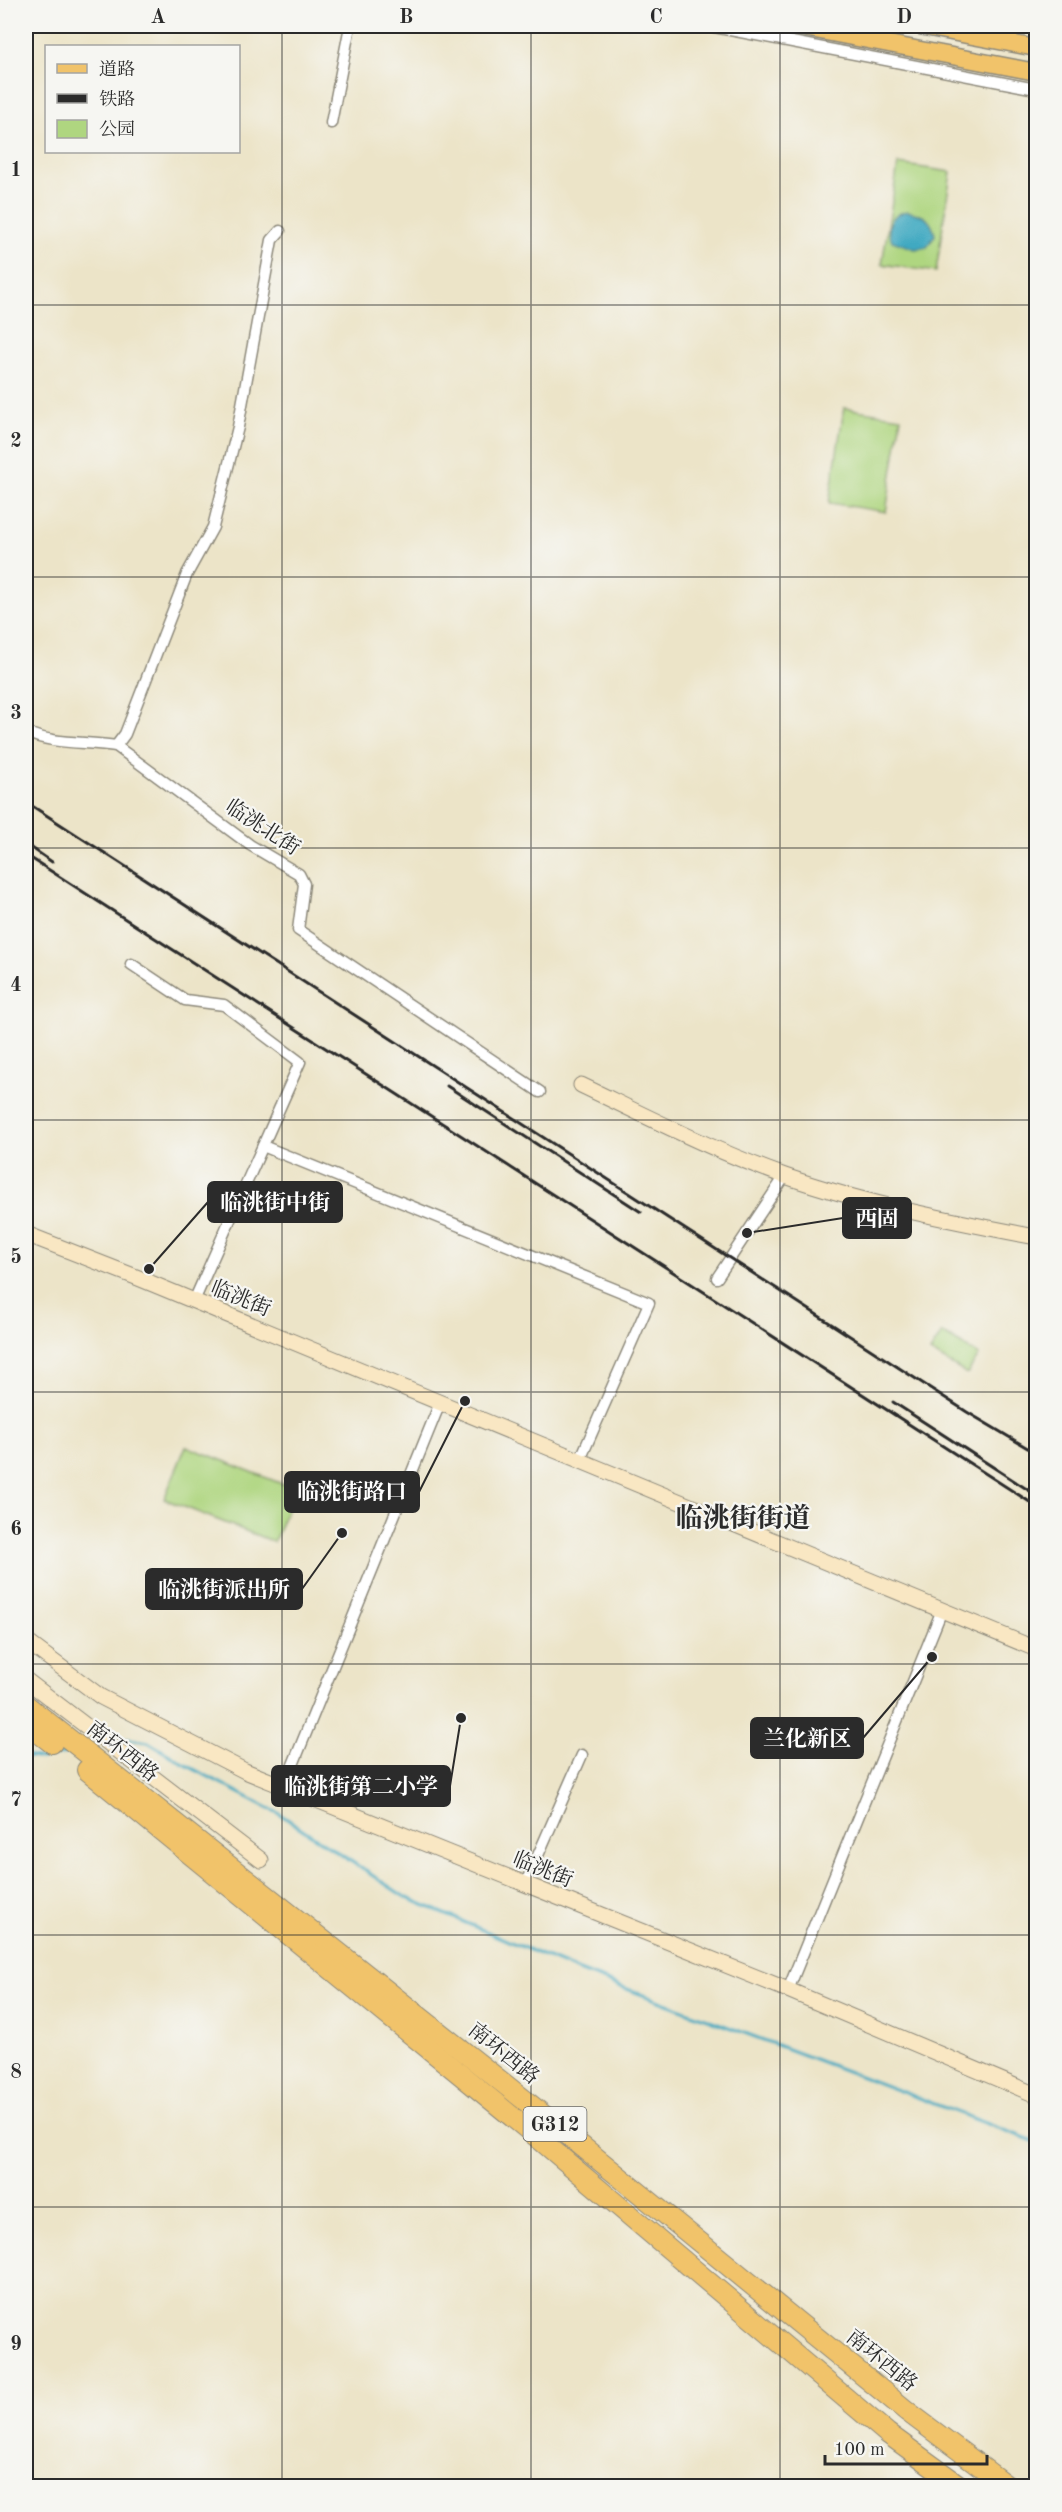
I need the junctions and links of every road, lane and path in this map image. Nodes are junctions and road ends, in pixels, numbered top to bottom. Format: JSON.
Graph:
{"nodes":[{"id":1,"x":350,"y":26,"type":"edge"},
{"id":2,"x":709,"y":26,"type":"edge"},
{"id":3,"x":794,"y":26,"type":"edge"},
{"id":4,"x":919,"y":26,"type":"edge"},
{"id":5,"x":1036,"y":48,"type":"edge"},
{"id":6,"x":1036,"y":72,"type":"edge"},
{"id":7,"x":1036,"y":89,"type":"edge"},
{"id":8,"x":331,"y":123,"type":"dead end"},
{"id":9,"x":280,"y":231,"type":"dead end"},
{"id":10,"x":26,"y":732,"type":"edge"},
{"id":11,"x":116,"y":746,"type":"junction"},
{"id":12,"x":131,"y":964,"type":"dead end"},
{"id":13,"x":581,"y":1085,"type":"dead end"},
{"id":14,"x":540,"y":1092,"type":"dead end"},
{"id":15,"x":263,"y":1146,"type":"junction"},
{"id":16,"x":785,"y":1176,"type":"junction"},
{"id":17,"x":26,"y":1234,"type":"edge"},
{"id":18,"x":1036,"y":1237,"type":"edge"},
{"id":19,"x":717,"y":1278,"type":"dead end"},
{"id":20,"x":194,"y":1301,"type":"junction"},
{"id":21,"x":440,"y":1403,"type":"junction"},
{"id":22,"x":580,"y":1460,"type":"junction"},
{"id":23,"x":942,"y":1610,"type":"junction"},
{"id":24,"x":26,"y":1641,"type":"edge"},
{"id":25,"x":1036,"y":1649,"type":"edge"},
{"id":26,"x":26,"y":1680,"type":"edge"},
{"id":27,"x":26,"y":1705,"type":"edge"},
{"id":28,"x":26,"y":1723,"type":"edge"},
{"id":29,"x":582,"y":1755,"type":"dead end"},
{"id":30,"x":95,"y":1768,"type":"junction"},
{"id":31,"x":284,"y":1787,"type":"junction"},
{"id":32,"x":261,"y":1860,"type":"dead end"},
{"id":33,"x":525,"y":1885,"type":"junction"},
{"id":34,"x":788,"y":1990,"type":"junction"},
{"id":35,"x":1036,"y":2094,"type":"edge"},
{"id":36,"x":551,"y":2121,"type":"junction"},
{"id":37,"x":537,"y":2137,"type":"junction"},
{"id":38,"x":960,"y":2487,"type":"edge"},
{"id":39,"x":1007,"y":2487,"type":"edge"}],
"edges":[{"from":1,"to":8,"type":"street"},
{"from":2,"to":7,"type":"street"},
{"from":3,"to":6,"type":"main road"},
{"from":4,"to":5,"type":"main road"},
{"from":9,"to":11,"type":"street"},
{"from":10,"to":11,"type":"street","name":"临洮北街"},
{"from":11,"to":14,"type":"street","name":"临洮北街"},
{"from":12,"to":15,"type":"street"},
{"from":13,"to":16,"type":"street"},
{"from":15,"to":20,"type":"street"},
{"from":15,"to":22,"type":"street"},
{"from":16,"to":18,"type":"street"},
{"from":16,"to":19,"type":"street"},
{"from":17,"to":20,"type":"street","name":"临洮街"},
{"from":20,"to":21,"type":"street","name":"临洮街"},
{"from":21,"to":22,"type":"street","name":"临洮街"},
{"from":21,"to":31,"type":"street"},
{"from":22,"to":23,"type":"street","name":"临洮街"},
{"from":23,"to":25,"type":"street","name":"临洮街"},
{"from":23,"to":34,"type":"street"},
{"from":24,"to":31,"type":"street","name":"临洮街"},
{"from":26,"to":32,"type":"street"},
{"from":27,"to":30,"type":"highway","name":"南环西路","number":"G312"},
{"from":28,"to":30,"type":"highway","name":"南环西路","number":"G312"},
{"from":29,"to":33,"type":"street"},
{"from":30,"to":36,"type":"highway","name":"南环西路","number":"G312"},
{"from":30,"to":37,"type":"highway","name":"南环西路","number":"G312"},
{"from":31,"to":33,"type":"street","name":"临洮街"},
{"from":33,"to":34,"type":"street","name":"临洮街"},
{"from":34,"to":35,"type":"street","name":"临洮街"},
{"from":36,"to":37,"type":"main road"},
{"from":36,"to":39,"type":"highway","name":"南环西路","number":"G312"},
{"from":37,"to":38,"type":"highway","name":"南环西路","number":"G312"}]}
